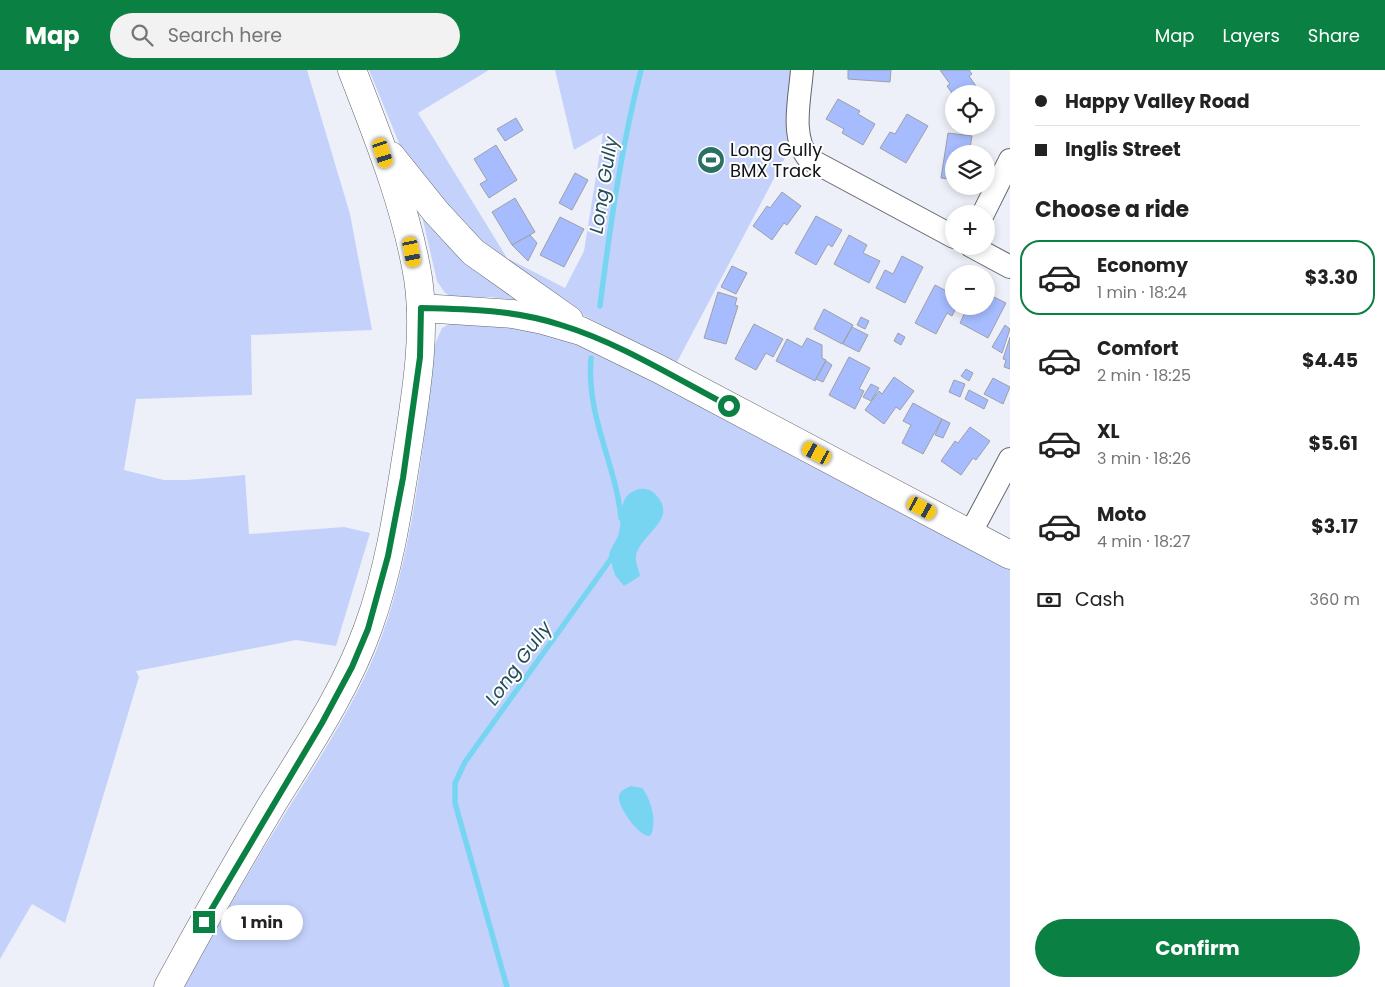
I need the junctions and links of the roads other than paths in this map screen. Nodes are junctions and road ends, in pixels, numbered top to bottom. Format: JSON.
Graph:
{"nodes":[{"id":1,"x":352,"y":70,"type":"edge"},
{"id":2,"x":802,"y":70,"type":"edge"},
{"id":3,"x":378,"y":138,"type":"junction"},
{"id":4,"x":1010,"y":160,"type":"edge"},
{"id":5,"x":988,"y":205,"type":"edge"},
{"id":6,"x":945,"y":232,"type":"edge"},
{"id":7,"x":988,"y":255,"type":"edge"},
{"id":8,"x":1010,"y":267,"type":"edge"},
{"id":9,"x":421,"y":308,"type":"junction"},
{"id":10,"x":595,"y":338,"type":"junction"},
{"id":11,"x":1010,"y":459,"type":"edge"},
{"id":12,"x":970,"y":534,"type":"junction"},
{"id":13,"x":1010,"y":555,"type":"edge"},
{"id":14,"x":168,"y":987,"type":"edge"}],
"edges":[{"from":1,"to":3,"type":"main road"},
{"from":2,"to":6,"type":"street"},
{"from":3,"to":9,"type":"main road"},
{"from":3,"to":10,"type":"main road"},
{"from":4,"to":5,"type":"street"},
{"from":7,"to":8,"type":"street"},
{"from":9,"to":10,"type":"main road"},
{"from":9,"to":14,"type":"main road"},
{"from":10,"to":12,"type":"main road"},
{"from":11,"to":12,"type":"street"},
{"from":12,"to":13,"type":"main road"}]}
